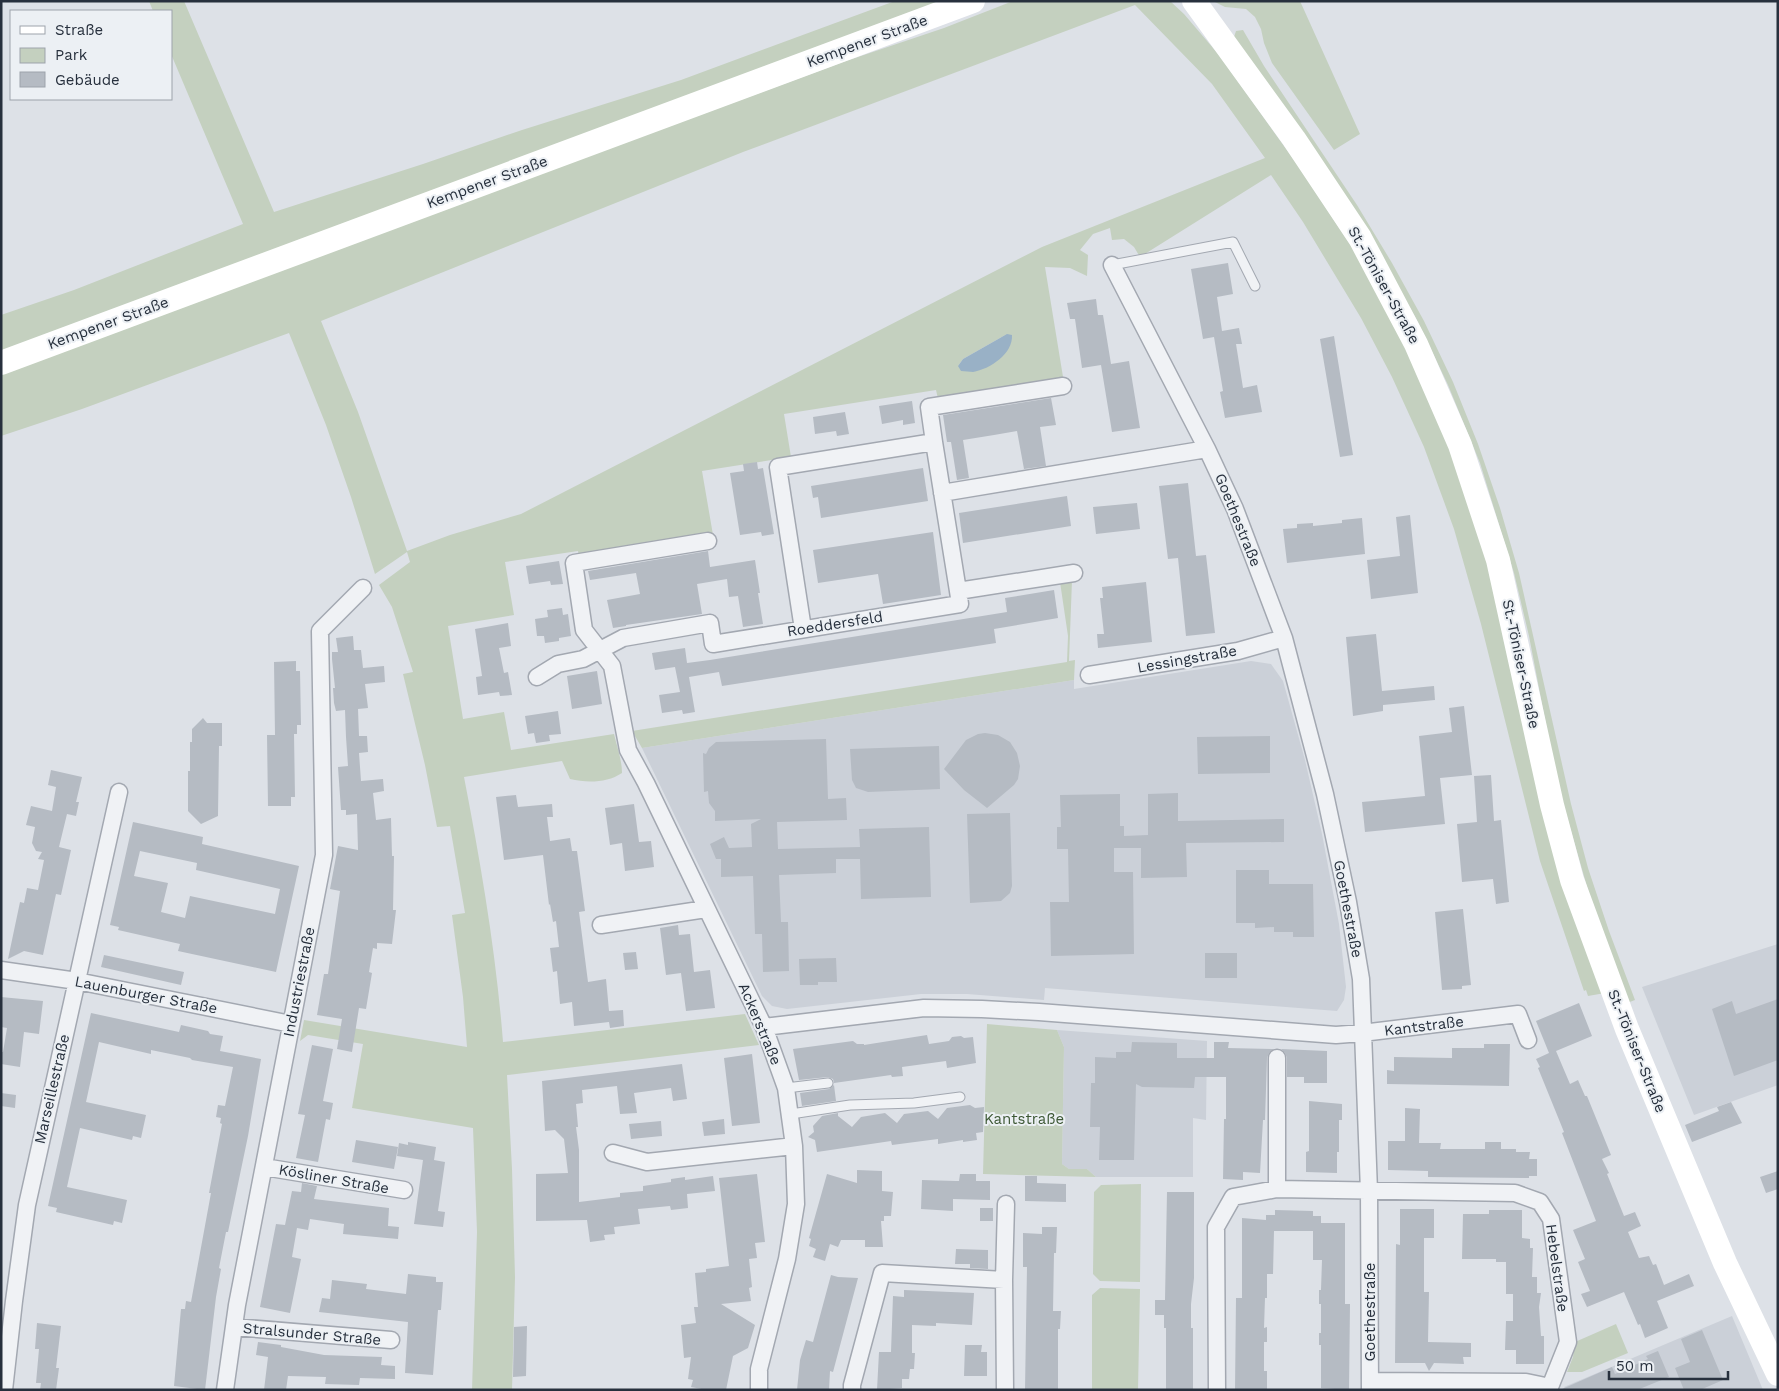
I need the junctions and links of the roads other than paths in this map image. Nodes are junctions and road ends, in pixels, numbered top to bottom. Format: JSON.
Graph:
{"nodes":[{"id":1,"x":973,"y":1,"type":"edge"},
{"id":2,"x":1194,"y":1,"type":"edge"},
{"id":3,"x":1112,"y":265,"type":"joint"},
{"id":4,"x":1256,"y":286,"type":"dead end"},
{"id":5,"x":1,"y":363,"type":"edge"},
{"id":6,"x":1063,"y":386,"type":"dead end"},
{"id":7,"x":934,"y":442,"type":"junction"},
{"id":8,"x":1207,"y":449,"type":"junction"},
{"id":9,"x":942,"y":493,"type":"junction"},
{"id":10,"x":708,"y":541,"type":"dead end"},
{"id":11,"x":1074,"y":573,"type":"dead end"},
{"id":12,"x":363,"y":588,"type":"dead end"},
{"id":13,"x":958,"y":591,"type":"junction"},
{"id":14,"x":803,"y":629,"type":"junction"},
{"id":15,"x":1284,"y":638,"type":"junction"},
{"id":16,"x":600,"y":650,"type":"junction"},
{"id":17,"x":1089,"y":675,"type":"dead end"},
{"id":18,"x":536,"y":677,"type":"dead end"},
{"id":19,"x":119,"y":792,"type":"dead end"},
{"id":20,"x":706,"y":909,"type":"junction"},
{"id":21,"x":601,"y":925,"type":"dead end"},
{"id":22,"x":1,"y":970,"type":"edge"},
{"id":23,"x":77,"y":981,"type":"junction"},
{"id":24,"x":291,"y":1024,"type":"junction"},
{"id":25,"x":764,"y":1027,"type":"junction"},
{"id":26,"x":1362,"y":1033,"type":"junction"},
{"id":27,"x":1528,"y":1040,"type":"dead end"},
{"id":28,"x":1277,"y":1058,"type":"dead end"},
{"id":29,"x":828,"y":1083,"type":"dead end"},
{"id":30,"x":786,"y":1088,"type":"junction"},
{"id":31,"x":960,"y":1096,"type":"dead end"},
{"id":32,"x":791,"y":1114,"type":"junction"},
{"id":33,"x":794,"y":1146,"type":"junction"},
{"id":34,"x":613,"y":1153,"type":"dead end"},
{"id":35,"x":264,"y":1167,"type":"junction"},
{"id":36,"x":1277,"y":1189,"type":"junction"},
{"id":37,"x":404,"y":1190,"type":"dead end"},
{"id":38,"x":1369,"y":1191,"type":"junction"},
{"id":39,"x":1006,"y":1204,"type":"dead end"},
{"id":40,"x":1004,"y":1280,"type":"junction"},
{"id":41,"x":234,"y":1327,"type":"junction"},
{"id":42,"x":391,"y":1340,"type":"dead end"},
{"id":43,"x":1776,"y":1374,"type":"edge"},
{"id":44,"x":1370,"y":1385,"type":"edge"},
{"id":45,"x":1551,"y":1388,"type":"edge"},
{"id":46,"x":4,"y":1390,"type":"edge"},
{"id":47,"x":225,"y":1390,"type":"edge"},
{"id":48,"x":759,"y":1390,"type":"edge"},
{"id":49,"x":852,"y":1390,"type":"edge"},
{"id":50,"x":1005,"y":1390,"type":"edge"},
{"id":51,"x":1217,"y":1390,"type":"edge"}],
"edges":[{"from":1,"to":5,"type":"main road","name":"Kempener Straße"},
{"from":2,"to":43,"type":"main road","name":"St.-Töniser-Straße"},
{"from":3,"to":4,"type":"lane"},
{"from":3,"to":8,"type":"street","name":"Goethestraße"},
{"from":6,"to":7,"type":"street"},
{"from":7,"to":9,"type":"street"},
{"from":7,"to":14,"type":"street"},
{"from":8,"to":9,"type":"street"},
{"from":8,"to":15,"type":"street","name":"Goethestraße"},
{"from":9,"to":13,"type":"street"},
{"from":10,"to":16,"type":"street"},
{"from":11,"to":13,"type":"street"},
{"from":12,"to":24,"type":"street","name":"Industriestraße"},
{"from":13,"to":14,"type":"street","name":"Roeddersfeld"},
{"from":14,"to":16,"type":"street","name":"Roeddersfeld"},
{"from":15,"to":17,"type":"street","name":"Lessingstraße"},
{"from":15,"to":26,"type":"street","name":"Goethestraße"},
{"from":16,"to":18,"type":"street","name":"Roeddersfeld"},
{"from":16,"to":20,"type":"street","name":"Ackerstraße"},
{"from":19,"to":23,"type":"street","name":"Marseillestraße"},
{"from":20,"to":21,"type":"street"},
{"from":20,"to":25,"type":"street","name":"Ackerstraße"},
{"from":22,"to":23,"type":"street","name":"Lauenburger Straße"},
{"from":23,"to":24,"type":"street","name":"Lauenburger Straße"},
{"from":23,"to":46,"type":"street","name":"Marseillestraße"},
{"from":24,"to":35,"type":"street","name":"Industriestraße"},
{"from":25,"to":26,"type":"street","name":"Kantstraße"},
{"from":25,"to":30,"type":"street","name":"Ackerstraße"},
{"from":26,"to":27,"type":"street","name":"Kantstraße"},
{"from":26,"to":38,"type":"street","name":"Goethestraße"},
{"from":28,"to":36,"type":"street"},
{"from":29,"to":30,"type":"lane"},
{"from":30,"to":32,"type":"street","name":"Ackerstraße"},
{"from":31,"to":32,"type":"lane"},
{"from":32,"to":33,"type":"street","name":"Ackerstraße"},
{"from":33,"to":34,"type":"street"},
{"from":33,"to":48,"type":"street","name":"Ackerstraße"},
{"from":35,"to":37,"type":"street","name":"Kösliner Straße"},
{"from":35,"to":41,"type":"street","name":"Industriestraße"},
{"from":36,"to":38,"type":"street","name":"Hebelstraße"},
{"from":36,"to":51,"type":"street","name":"Hebelstraße"},
{"from":38,"to":44,"type":"street","name":"Goethestraße"},
{"from":38,"to":45,"type":"street","name":"Hebelstraße"},
{"from":39,"to":40,"type":"street"},
{"from":40,"to":49,"type":"street"},
{"from":40,"to":50,"type":"street"},
{"from":41,"to":42,"type":"street","name":"Stralsunder Straße"},
{"from":41,"to":47,"type":"street","name":"Industriestraße"},
{"from":44,"to":45,"type":"street","name":"Hebelstraße"}]}
